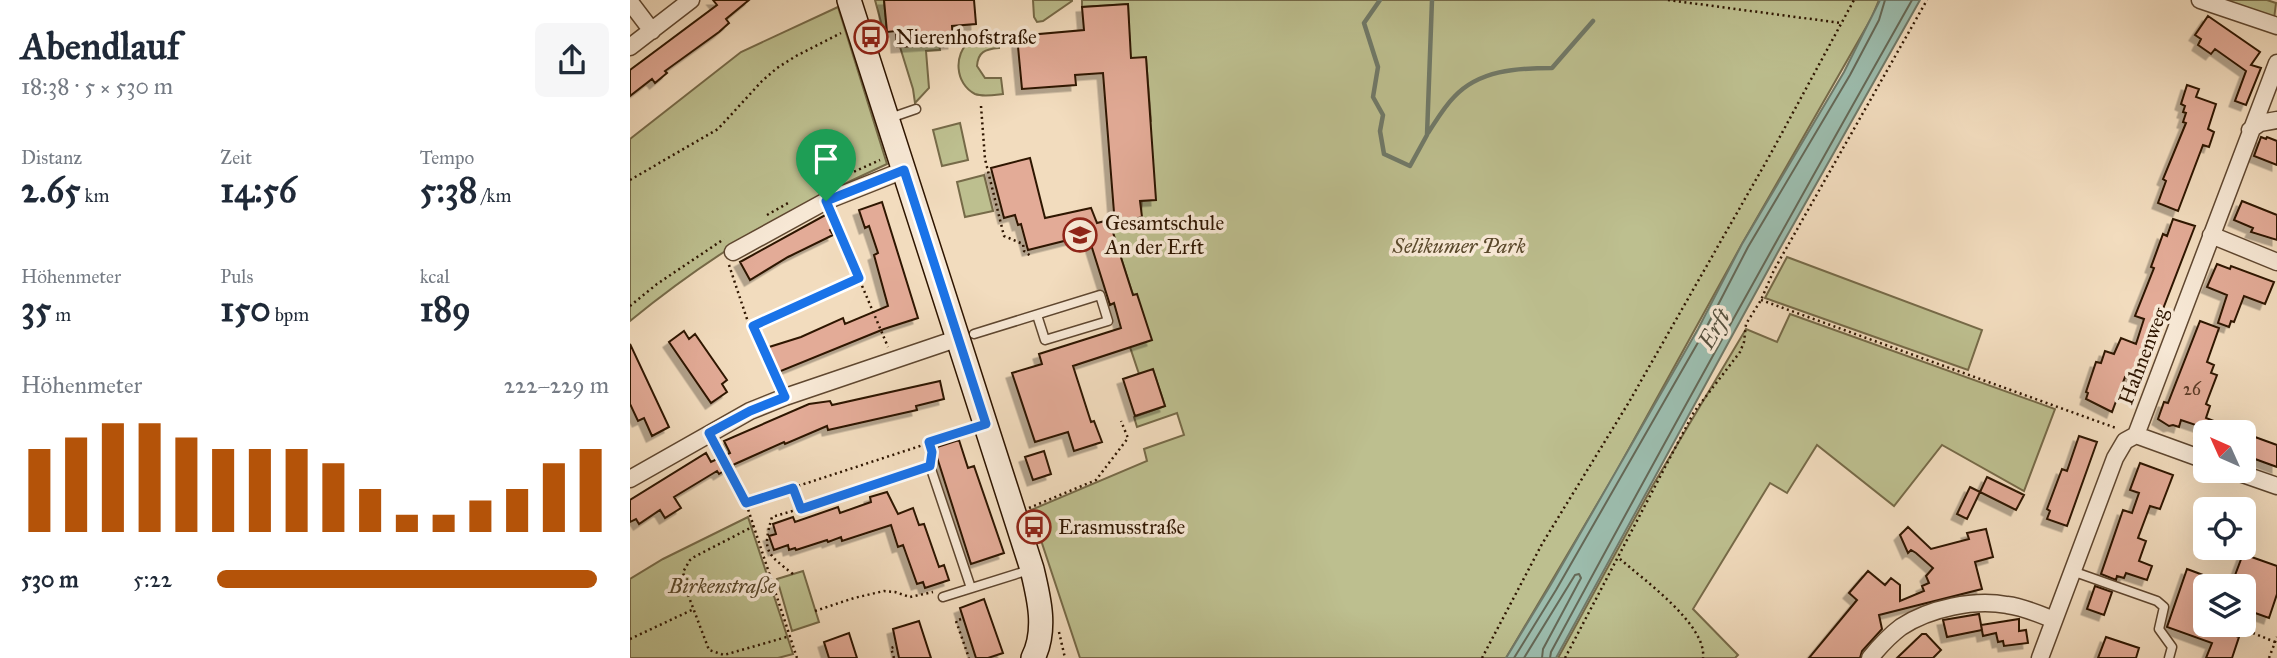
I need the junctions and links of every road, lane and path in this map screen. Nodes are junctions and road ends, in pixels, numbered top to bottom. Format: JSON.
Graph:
{"nodes":[{"id":1,"x":691,"y":0,"type":"edge"},
{"id":2,"x":849,"y":0,"type":"edge"},
{"id":3,"x":1668,"y":0,"type":"edge"},
{"id":4,"x":1854,"y":0,"type":"edge"},
{"id":5,"x":1927,"y":0,"type":"edge"},
{"id":6,"x":2200,"y":0,"type":"edge"},
{"id":7,"x":630,"y":2,"type":"edge"},
{"id":8,"x":1841,"y":23,"type":"junction"},
{"id":9,"x":2277,"y":26,"type":"edge"},
{"id":10,"x":858,"y":27,"type":"junction"},
{"id":11,"x":652,"y":31,"type":"junction"},
{"id":12,"x":630,"y":47,"type":"edge"},
{"id":13,"x":2277,"y":63,"type":"edge"},
{"id":14,"x":981,"y":106,"type":"dead end"},
{"id":15,"x":916,"y":109,"type":"dead end"},
{"id":16,"x":887,"y":119,"type":"junction"},
{"id":17,"x":2277,"y":120,"type":"edge"},
{"id":18,"x":2250,"y":130,"type":"junction"},
{"id":19,"x":904,"y":170,"type":"junction"},
{"id":20,"x":630,"y":180,"type":"edge"},
{"id":21,"x":826,"y":201,"type":"junction"},
{"id":22,"x":2211,"y":235,"type":"junction"},
{"id":23,"x":729,"y":253,"type":"joint"},
{"id":24,"x":1032,"y":257,"type":"dead end"},
{"id":25,"x":2277,"y":262,"type":"edge"},
{"id":26,"x":859,"y":278,"type":"junction"},
{"id":27,"x":1761,"y":300,"type":"junction"},
{"id":28,"x":1037,"y":315,"type":"junction"},
{"id":29,"x":753,"y":326,"type":"junction"},
{"id":30,"x":966,"y":336,"type":"junction"},
{"id":31,"x":894,"y":360,"type":"junction"},
{"id":32,"x":785,"y":397,"type":"junction"},
{"id":33,"x":1121,"y":421,"type":"dead end"},
{"id":34,"x":986,"y":424,"type":"junction"},
{"id":35,"x":709,"y":433,"type":"junction"},
{"id":36,"x":2136,"y":435,"type":"junction"},
{"id":37,"x":929,"y":442,"type":"junction"},
{"id":38,"x":2193,"y":456,"type":"edge"},
{"id":39,"x":930,"y":466,"type":"junction"},
{"id":40,"x":630,"y":479,"type":"edge"},
{"id":41,"x":2256,"y":479,"type":"edge"},
{"id":42,"x":2277,"y":486,"type":"edge"},
{"id":43,"x":793,"y":488,"type":"junction"},
{"id":44,"x":746,"y":503,"type":"junction"},
{"id":45,"x":816,"y":504,"type":"joint"},
{"id":46,"x":801,"y":509,"type":"junction"},
{"id":47,"x":1015,"y":513,"type":"junction"},
{"id":48,"x":754,"y":526,"type":"junction"},
{"id":49,"x":1619,"y":559,"type":"junction"},
{"id":50,"x":2072,"y":571,"type":"junction"},
{"id":51,"x":793,"y":574,"type":"dead end"},
{"id":52,"x":1033,"y":575,"type":"junction"},
{"id":53,"x":971,"y":588,"type":"junction"},
{"id":54,"x":943,"y":597,"type":"joint"},
{"id":55,"x":694,"y":609,"type":"junction"},
{"id":56,"x":815,"y":611,"type":"dead end"},
{"id":57,"x":961,"y":619,"type":"dead end"},
{"id":58,"x":2054,"y":620,"type":"junction"},
{"id":59,"x":2256,"y":634,"type":"edge"},
{"id":60,"x":790,"y":636,"type":"junction"},
{"id":61,"x":2277,"y":637,"type":"edge"},
{"id":62,"x":630,"y":639,"type":"edge"},
{"id":63,"x":2275,"y":642,"type":"junction"},
{"id":64,"x":896,"y":646,"type":"dead end"},
{"id":65,"x":1057,"y":653,"type":"edge"},
{"id":66,"x":797,"y":658,"type":"edge"},
{"id":67,"x":894,"y":658,"type":"edge"},
{"id":68,"x":969,"y":658,"type":"edge"},
{"id":69,"x":1033,"y":658,"type":"edge"},
{"id":70,"x":1065,"y":658,"type":"edge"},
{"id":71,"x":1482,"y":658,"type":"edge"},
{"id":72,"x":1565,"y":658,"type":"edge"},
{"id":73,"x":1703,"y":658,"type":"edge"},
{"id":74,"x":1870,"y":658,"type":"edge"},
{"id":75,"x":2040,"y":658,"type":"edge"},
{"id":76,"x":2169,"y":658,"type":"edge"},
{"id":77,"x":2269,"y":658,"type":"edge"}],
"edges":[{"from":1,"to":11,"type":"street"},
{"from":2,"to":10,"type":"main road"},
{"from":3,"to":8,"type":"path"},
{"from":4,"to":8,"type":"path"},
{"from":5,"to":27,"type":"path"},
{"from":6,"to":9,"type":"street"},
{"from":7,"to":11,"type":"street"},
{"from":8,"to":71,"type":"path"},
{"from":10,"to":16,"type":"main road"},
{"from":10,"to":20,"type":"path"},
{"from":11,"to":12,"type":"street"},
{"from":13,"to":18,"type":"street","name":"Hahnenweg"},
{"from":14,"to":24,"type":"path"},
{"from":15,"to":16,"type":"lane"},
{"from":16,"to":19,"type":"main road"},
{"from":17,"to":18,"type":"street"},
{"from":18,"to":22,"type":"street","name":"Hahnenweg"},
{"from":19,"to":21,"type":"street"},
{"from":19,"to":30,"type":"main road"},
{"from":21,"to":23,"type":"street"},
{"from":21,"to":26,"type":"path"},
{"from":22,"to":25,"type":"street"},
{"from":22,"to":36,"type":"street","name":"Hahnenweg"},
{"from":23,"to":29,"type":"path"},
{"from":26,"to":29,"type":"path"},
{"from":26,"to":31,"type":"path"},
{"from":27,"to":36,"type":"path"},
{"from":27,"to":49,"type":"path"},
{"from":28,"to":28,"type":"lane"},
{"from":28,"to":30,"type":"lane"},
{"from":29,"to":32,"type":"path"},
{"from":30,"to":31,"type":"street"},
{"from":30,"to":34,"type":"main road"},
{"from":31,"to":32,"type":"street"},
{"from":32,"to":35,"type":"street"},
{"from":33,"to":47,"type":"path"},
{"from":34,"to":37,"type":"path"},
{"from":34,"to":47,"type":"main road"},
{"from":35,"to":40,"type":"street"},
{"from":35,"to":44,"type":"path"},
{"from":36,"to":38,"type":"street"},
{"from":36,"to":50,"type":"street","name":"Hahnenweg"},
{"from":37,"to":39,"type":"path"},
{"from":37,"to":43,"type":"path"},
{"from":39,"to":45,"type":"lane"},
{"from":39,"to":53,"type":"lane"},
{"from":41,"to":42,"type":"street"},
{"from":43,"to":44,"type":"path"},
{"from":43,"to":46,"type":"path"},
{"from":44,"to":48,"type":"path"},
{"from":45,"to":46,"type":"path"},
{"from":46,"to":51,"type":"path"},
{"from":47,"to":52,"type":"main road"},
{"from":48,"to":55,"type":"path"},
{"from":48,"to":60,"type":"path"},
{"from":49,"to":72,"type":"path"},
{"from":49,"to":73,"type":"path"},
{"from":50,"to":58,"type":"street","name":"Hahnenweg"},
{"from":50,"to":76,"type":"lane"},
{"from":52,"to":53,"type":"lane"},
{"from":52,"to":65,"type":"main road"},
{"from":52,"to":69,"type":"main road"},
{"from":53,"to":54,"type":"lane"},
{"from":54,"to":56,"type":"path"},
{"from":55,"to":60,"type":"path"},
{"from":55,"to":62,"type":"path"},
{"from":57,"to":68,"type":"path"},
{"from":58,"to":74,"type":"street"},
{"from":58,"to":75,"type":"street","name":"Hahnenweg"},
{"from":59,"to":63,"type":"path"},
{"from":60,"to":66,"type":"path"},
{"from":61,"to":63,"type":"path"},
{"from":63,"to":77,"type":"path"},
{"from":64,"to":67,"type":"path"},
{"from":65,"to":70,"type":"path"}]}
